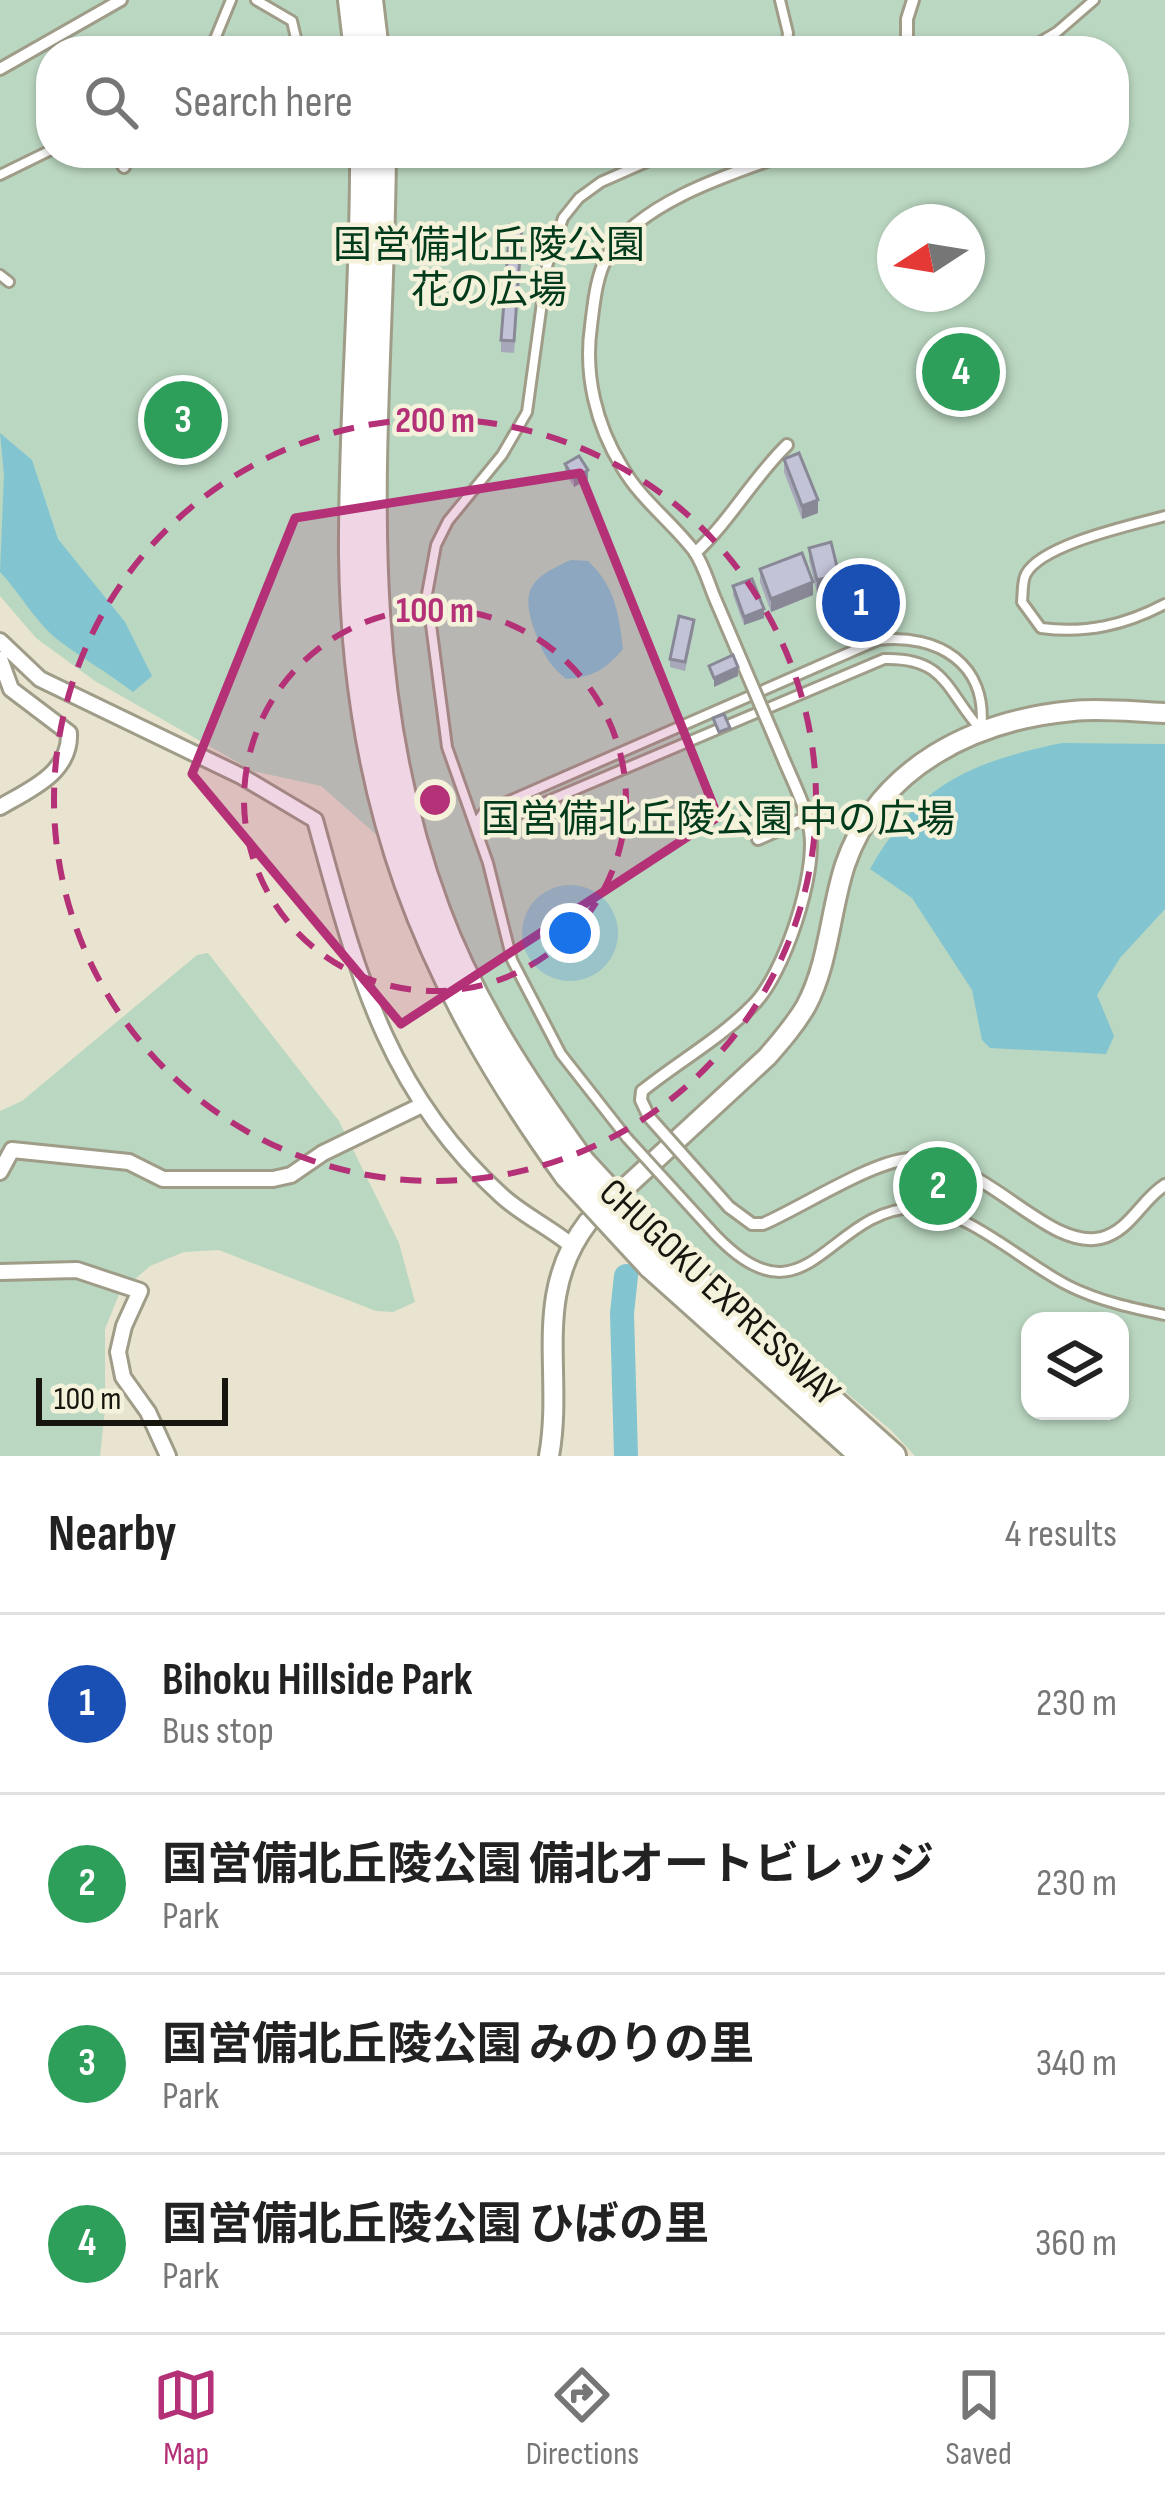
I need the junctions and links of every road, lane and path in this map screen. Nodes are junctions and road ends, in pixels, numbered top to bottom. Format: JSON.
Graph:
{"nodes":[{"id":1,"x":122,"y":0,"type":"edge"},
{"id":2,"x":230,"y":0,"type":"edge"},
{"id":3,"x":256,"y":0,"type":"edge"},
{"id":4,"x":351,"y":0,"type":"edge"},
{"id":5,"x":370,"y":0,"type":"edge"},
{"id":6,"x":780,"y":0,"type":"edge"},
{"id":7,"x":913,"y":0,"type":"edge"},
{"id":8,"x":1094,"y":0,"type":"edge"},
{"id":9,"x":67,"y":36,"type":"edge"},
{"id":10,"x":216,"y":36,"type":"edge"},
{"id":11,"x":295,"y":36,"type":"edge"},
{"id":12,"x":355,"y":36,"type":"edge"},
{"id":13,"x":374,"y":36,"type":"edge"},
{"id":14,"x":788,"y":36,"type":"edge"},
{"id":15,"x":907,"y":36,"type":"edge"},
{"id":16,"x":1050,"y":36,"type":"edge"},
{"id":17,"x":36,"y":54,"type":"edge"},
{"id":18,"x":0,"y":69,"type":"edge"},
{"id":19,"x":36,"y":157,"type":"edge"},
{"id":20,"x":363,"y":168,"type":"edge"},
{"id":21,"x":383,"y":168,"type":"edge"},
{"id":22,"x":633,"y":168,"type":"edge"},
{"id":23,"x":754,"y":168,"type":"edge"},
{"id":24,"x":0,"y":175,"type":"edge"},
{"id":25,"x":0,"y":275,"type":"edge"},
{"id":26,"x":9,"y":282,"type":"dead end"},
{"id":27,"x":787,"y":445,"type":"dead end"},
{"id":28,"x":1165,"y":516,"type":"edge"},
{"id":29,"x":695,"y":553,"type":"junction"},
{"id":30,"x":1165,"y":604,"type":"edge"},
{"id":31,"x":0,"y":641,"type":"edge"},
{"id":32,"x":0,"y":659,"type":"edge"},
{"id":33,"x":1165,"y":713,"type":"edge"},
{"id":34,"x":981,"y":730,"type":"junction"},
{"id":35,"x":0,"y":807,"type":"edge"},
{"id":36,"x":807,"y":817,"type":"junction"},
{"id":37,"x":475,"y":825,"type":"junction"},
{"id":38,"x":758,"y":839,"type":"dead end"},
{"id":39,"x":420,"y":1106,"type":"junction"},
{"id":40,"x":574,"y":1168,"type":"junction"},
{"id":41,"x":0,"y":1172,"type":"edge"},
{"id":42,"x":1165,"y":1185,"type":"edge"},
{"id":43,"x":571,"y":1245,"type":"junction"},
{"id":44,"x":657,"y":1258,"type":"junction"},
{"id":45,"x":0,"y":1272,"type":"edge"},
{"id":46,"x":1165,"y":1315,"type":"edge"},
{"id":47,"x":168,"y":1456,"type":"edge"},
{"id":48,"x":549,"y":1456,"type":"edge"},
{"id":49,"x":863,"y":1456,"type":"edge"},
{"id":50,"x":892,"y":1456,"type":"edge"}],
"edges":[{"from":1,"to":9,"type":"street"},
{"from":2,"to":10,"type":"lane"},
{"from":3,"to":11,"type":"lane"},
{"from":4,"to":12,"type":"highway"},
{"from":5,"to":13,"type":"highway"},
{"from":6,"to":14,"type":"lane"},
{"from":7,"to":15,"type":"street"},
{"from":8,"to":16,"type":"lane"},
{"from":17,"to":18,"type":"street"},
{"from":19,"to":24,"type":"lane"},
{"from":20,"to":40,"type":"highway","name":"CHUGOKU EXPRESSWAY"},
{"from":21,"to":40,"type":"highway","name":"CHUGOKU EXPRESSWAY"},
{"from":22,"to":37,"type":"lane"},
{"from":23,"to":29,"type":"street"},
{"from":25,"to":26,"type":"lane"},
{"from":27,"to":29,"type":"street"},
{"from":28,"to":30,"type":"lane"},
{"from":29,"to":36,"type":"street","bridge":true},
{"from":31,"to":39,"type":"street"},
{"from":32,"to":35,"type":"street"},
{"from":33,"to":34,"type":"street"},
{"from":34,"to":37,"type":"lane"},
{"from":34,"to":37,"type":"lane"},
{"from":34,"to":43,"type":"street"},
{"from":36,"to":38,"type":"street"},
{"from":36,"to":42,"type":"street","bridge":true},
{"from":37,"to":46,"type":"lane","bridge":true},
{"from":39,"to":41,"type":"street"},
{"from":39,"to":43,"type":"street"},
{"from":40,"to":44,"type":"highway","name":"CHUGOKU EXPRESSWAY","bridge":true},
{"from":43,"to":48,"type":"street"},
{"from":44,"to":49,"type":"highway","name":"CHUGOKU EXPRESSWAY"},
{"from":44,"to":50,"type":"highway","name":"CHUGOKU EXPRESSWAY"},
{"from":45,"to":47,"type":"street"}]}
